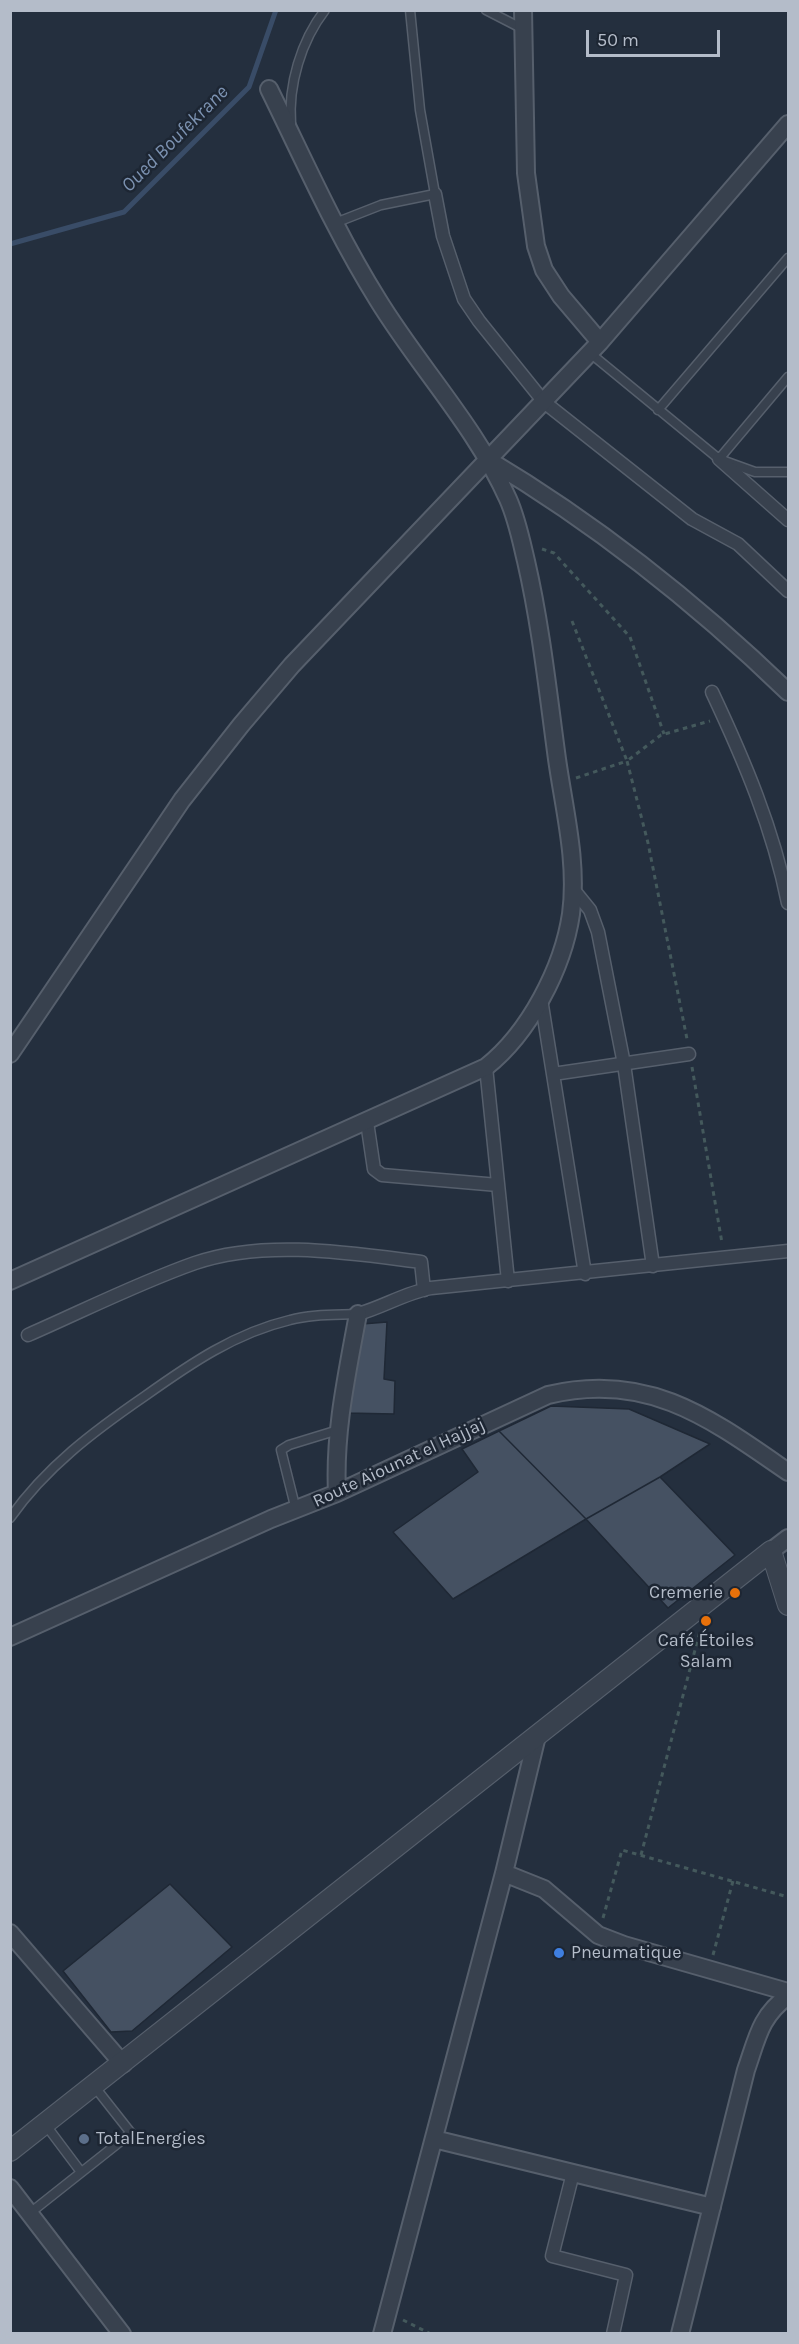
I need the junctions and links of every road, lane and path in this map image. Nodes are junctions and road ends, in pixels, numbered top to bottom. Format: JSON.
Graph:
{"nodes":[{"id":1,"x":325,"y":10,"type":"edge"},
{"id":2,"x":410,"y":10,"type":"edge"},
{"id":3,"x":486,"y":10,"type":"edge"},
{"id":4,"x":524,"y":20,"type":"edge"},
{"id":5,"x":269,"y":89,"type":"dead end"},
{"id":6,"x":789,"y":124,"type":"edge"},
{"id":7,"x":292,"y":136,"type":"junction"},
{"id":8,"x":435,"y":194,"type":"junction"},
{"id":9,"x":335,"y":224,"type":"junction"},
{"id":10,"x":789,"y":258,"type":"edge"},
{"id":11,"x":595,"y":348,"type":"junction"},
{"id":12,"x":789,"y":377,"type":"edge"},
{"id":13,"x":544,"y":402,"type":"junction"},
{"id":14,"x":658,"y":410,"type":"junction"},
{"id":15,"x":487,"y":459,"type":"junction"},
{"id":16,"x":719,"y":459,"type":"junction"},
{"id":17,"x":789,"y":472,"type":"edge"},
{"id":18,"x":789,"y":520,"type":"edge"},
{"id":19,"x":521,"y":541,"type":"junction"},
{"id":20,"x":788,"y":589,"type":"edge"},
{"id":21,"x":572,"y":621,"type":"dead end"},
{"id":22,"x":712,"y":692,"type":"dead end"},
{"id":23,"x":789,"y":692,"type":"edge"},
{"id":24,"x":712,"y":720,"type":"dead end"},
{"id":25,"x":664,"y":734,"type":"dead end"},
{"id":26,"x":627,"y":761,"type":"junction"},
{"id":27,"x":561,"y":783,"type":"junction"},
{"id":28,"x":786,"y":878,"type":"edge"},
{"id":29,"x":573,"y":889,"type":"junction"},
{"id":30,"x":789,"y":903,"type":"edge"},
{"id":31,"x":541,"y":999,"type":"junction"},
{"id":32,"x":10,"y":1053,"type":"edge"},
{"id":33,"x":689,"y":1054,"type":"junction"},
{"id":34,"x":624,"y":1064,"type":"junction"},
{"id":35,"x":486,"y":1066,"type":"junction"},
{"id":36,"x":553,"y":1074,"type":"junction"},
{"id":37,"x":367,"y":1122,"type":"junction"},
{"id":38,"x":498,"y":1185,"type":"junction"},
{"id":39,"x":789,"y":1251,"type":"edge"},
{"id":40,"x":724,"y":1257,"type":"junction"},
{"id":41,"x":654,"y":1266,"type":"junction"},
{"id":42,"x":585,"y":1274,"type":"junction"},
{"id":43,"x":10,"y":1281,"type":"edge"},
{"id":44,"x":508,"y":1281,"type":"junction"},
{"id":45,"x":423,"y":1290,"type":"junction"},
{"id":46,"x":358,"y":1314,"type":"junction"},
{"id":47,"x":28,"y":1335,"type":"dead end"},
{"id":48,"x":338,"y":1430,"type":"junction"},
{"id":49,"x":789,"y":1473,"type":"edge"},
{"id":50,"x":337,"y":1493,"type":"junction"},
{"id":51,"x":296,"y":1510,"type":"junction"},
{"id":52,"x":10,"y":1518,"type":"edge"},
{"id":53,"x":789,"y":1538,"type":"edge"},
{"id":54,"x":771,"y":1551,"type":"junction"},
{"id":55,"x":707,"y":1601,"type":"junction"},
{"id":56,"x":789,"y":1605,"type":"edge"},
{"id":57,"x":10,"y":1637,"type":"edge"},
{"id":58,"x":537,"y":1736,"type":"junction"},
{"id":59,"x":641,"y":1855,"type":"junction"},
{"id":60,"x":504,"y":1873,"type":"junction"},
{"id":61,"x":733,"y":1881,"type":"junction"},
{"id":62,"x":789,"y":1897,"type":"edge"},
{"id":63,"x":10,"y":1933,"type":"edge"},
{"id":64,"x":598,"y":1935,"type":"junction"},
{"id":65,"x":710,"y":1968,"type":"junction"},
{"id":66,"x":789,"y":1994,"type":"edge"},
{"id":67,"x":123,"y":2064,"type":"junction"},
{"id":68,"x":94,"y":2086,"type":"junction"},
{"id":69,"x":45,"y":2124,"type":"junction"},
{"id":70,"x":434,"y":2139,"type":"junction"},
{"id":71,"x":10,"y":2151,"type":"edge"},
{"id":72,"x":81,"y":2172,"type":"junction"},
{"id":73,"x":573,"y":2173,"type":"junction"},
{"id":74,"x":10,"y":2188,"type":"edge"},
{"id":75,"x":712,"y":2207,"type":"junction"},
{"id":76,"x":30,"y":2213,"type":"junction"},
{"id":77,"x":387,"y":2316,"type":"junction"},
{"id":78,"x":122,"y":2334,"type":"edge"},
{"id":79,"x":382,"y":2334,"type":"edge"},
{"id":80,"x":431,"y":2334,"type":"edge"},
{"id":81,"x":613,"y":2334,"type":"edge"},
{"id":82,"x":680,"y":2334,"type":"edge"}],
"edges":[{"from":1,"to":7,"type":"lane"},
{"from":2,"to":8,"type":"lane"},
{"from":3,"to":4,"type":"lane"},
{"from":4,"to":11,"type":"street"},
{"from":5,"to":7,"type":"street"},
{"from":6,"to":11,"type":"street"},
{"from":7,"to":9,"type":"street"},
{"from":8,"to":9,"type":"lane"},
{"from":8,"to":13,"type":"street"},
{"from":9,"to":15,"type":"street"},
{"from":10,"to":14,"type":"lane"},
{"from":11,"to":13,"type":"street"},
{"from":11,"to":14,"type":"lane"},
{"from":12,"to":16,"type":"lane"},
{"from":13,"to":15,"type":"street"},
{"from":13,"to":20,"type":"street"},
{"from":14,"to":16,"type":"lane"},
{"from":15,"to":19,"type":"street"},
{"from":15,"to":23,"type":"street"},
{"from":15,"to":32,"type":"street"},
{"from":16,"to":17,"type":"lane"},
{"from":16,"to":18,"type":"street"},
{"from":19,"to":25,"type":"path"},
{"from":19,"to":27,"type":"street"},
{"from":21,"to":26,"type":"path"},
{"from":22,"to":28,"type":"street"},
{"from":24,"to":26,"type":"path"},
{"from":26,"to":27,"type":"path"},
{"from":26,"to":33,"type":"path"},
{"from":27,"to":29,"type":"street"},
{"from":28,"to":30,"type":"street"},
{"from":29,"to":31,"type":"street"},
{"from":29,"to":34,"type":"street"},
{"from":31,"to":35,"type":"street"},
{"from":31,"to":36,"type":"street"},
{"from":33,"to":34,"type":"street"},
{"from":33,"to":40,"type":"path"},
{"from":34,"to":36,"type":"street"},
{"from":34,"to":41,"type":"street"},
{"from":35,"to":37,"type":"street"},
{"from":35,"to":38,"type":"street"},
{"from":36,"to":42,"type":"street"},
{"from":37,"to":38,"type":"street"},
{"from":37,"to":43,"type":"street"},
{"from":38,"to":44,"type":"street"},
{"from":39,"to":40,"type":"street"},
{"from":40,"to":41,"type":"street"},
{"from":41,"to":42,"type":"street"},
{"from":42,"to":44,"type":"street"},
{"from":44,"to":45,"type":"street"},
{"from":45,"to":46,"type":"street"},
{"from":45,"to":47,"type":"street"},
{"from":46,"to":48,"type":"street"},
{"from":46,"to":52,"type":"lane"},
{"from":48,"to":50,"type":"street"},
{"from":48,"to":51,"type":"lane"},
{"from":49,"to":50,"type":"street","name":"Route Aiounat el Hajjaj"},
{"from":50,"to":51,"type":"street","name":"Route Aiounat el Hajjaj"},
{"from":51,"to":57,"type":"street","name":"Route Aiounat el Hajjaj"},
{"from":53,"to":54,"type":"street"},
{"from":54,"to":55,"type":"street"},
{"from":54,"to":56,"type":"street"},
{"from":55,"to":58,"type":"street"},
{"from":55,"to":59,"type":"path"},
{"from":58,"to":60,"type":"street"},
{"from":58,"to":67,"type":"street"},
{"from":59,"to":61,"type":"path"},
{"from":59,"to":64,"type":"path"},
{"from":60,"to":64,"type":"street"},
{"from":60,"to":70,"type":"street"},
{"from":61,"to":62,"type":"path"},
{"from":61,"to":65,"type":"path"},
{"from":63,"to":67,"type":"street"},
{"from":64,"to":65,"type":"street"},
{"from":65,"to":66,"type":"street"},
{"from":66,"to":75,"type":"street"},
{"from":67,"to":68,"type":"street"},
{"from":68,"to":69,"type":"street"},
{"from":68,"to":72,"type":"lane"},
{"from":69,"to":71,"type":"street"},
{"from":69,"to":72,"type":"lane"},
{"from":70,"to":73,"type":"street"},
{"from":70,"to":77,"type":"street"},
{"from":72,"to":76,"type":"lane"},
{"from":73,"to":75,"type":"street"},
{"from":73,"to":81,"type":"street"},
{"from":74,"to":76,"type":"street"},
{"from":75,"to":82,"type":"street"},
{"from":76,"to":78,"type":"street"},
{"from":77,"to":79,"type":"street"},
{"from":77,"to":80,"type":"path"}]}
